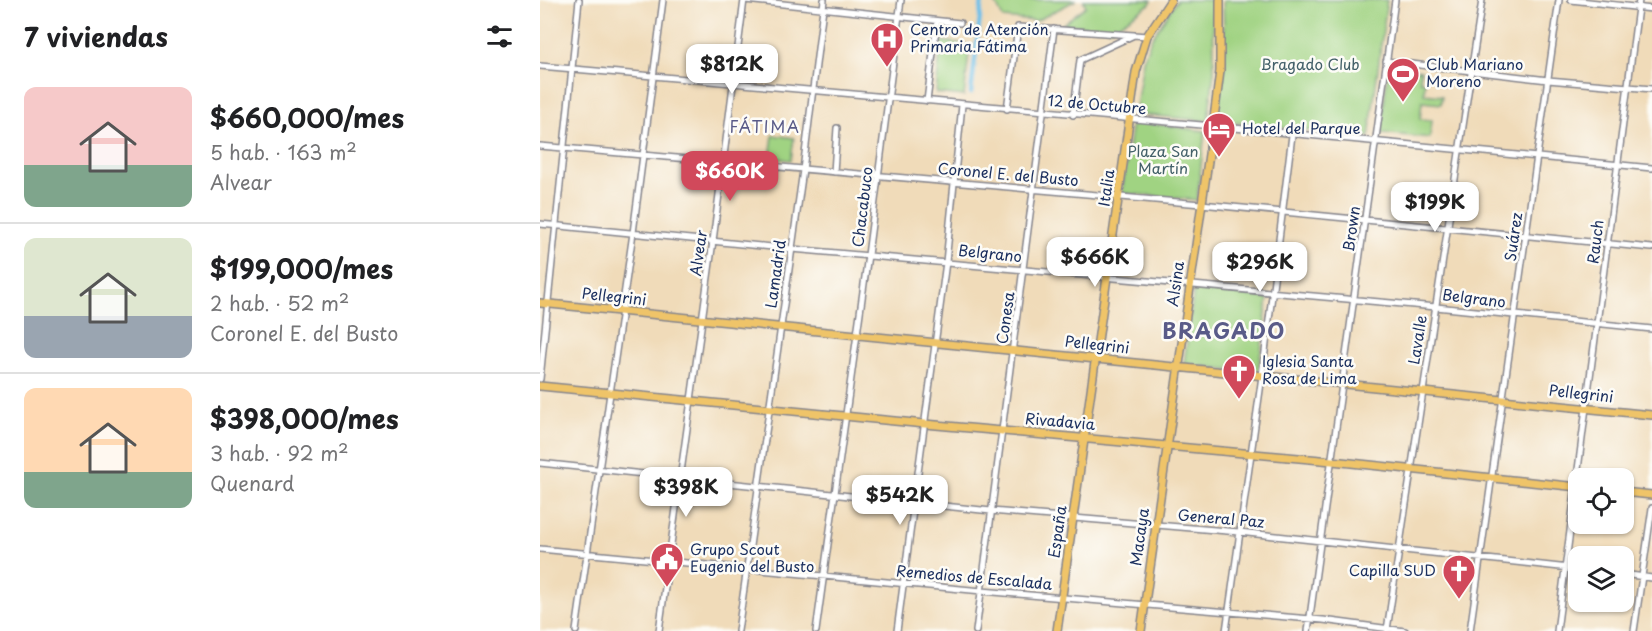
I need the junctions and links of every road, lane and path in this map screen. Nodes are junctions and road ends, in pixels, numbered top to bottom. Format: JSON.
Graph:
{"nodes":[{"id":1,"x":579,"y":0,"type":"edge"},
{"id":2,"x":663,"y":0,"type":"edge"},
{"id":3,"x":745,"y":0,"type":"edge"},
{"id":4,"x":824,"y":0,"type":"edge"},
{"id":5,"x":901,"y":0,"type":"edge"},
{"id":6,"x":1171,"y":0,"type":"edge"},
{"id":7,"x":1220,"y":0,"type":"edge"},
{"id":8,"x":1395,"y":0,"type":"edge"},
{"id":9,"x":1482,"y":0,"type":"edge"},
{"id":10,"x":1559,"y":0,"type":"edge"},
{"id":11,"x":1571,"y":0,"type":"edge"},
{"id":12,"x":1639,"y":0,"type":"edge"},
{"id":13,"x":1638,"y":8,"type":"junction"},
{"id":14,"x":823,"y":9,"type":"junction"},
{"id":15,"x":1652,"y":9,"type":"edge"},
{"id":16,"x":899,"y":16,"type":"junction"},
{"id":17,"x":938,"y":21,"type":"junction"},
{"id":18,"x":960,"y":23,"type":"dead end"},
{"id":19,"x":1054,"y":29,"type":"junction"},
{"id":20,"x":1134,"y":35,"type":"junction"},
{"id":21,"x":1147,"y":36,"type":"junction"},
{"id":22,"x":1386,"y":62,"type":"junction"},
{"id":23,"x":540,"y":66,"type":"edge"},
{"id":24,"x":571,"y":69,"type":"junction"},
{"id":25,"x":1472,"y":72,"type":"junction"},
{"id":26,"x":653,"y":76,"type":"junction"},
{"id":27,"x":1548,"y":80,"type":"junction"},
{"id":28,"x":732,"y":84,"type":"junction"},
{"id":29,"x":1628,"y":87,"type":"junction"},
{"id":30,"x":1652,"y":89,"type":"edge"},
{"id":31,"x":813,"y":91,"type":"junction"},
{"id":32,"x":889,"y":98,"type":"junction"},
{"id":33,"x":927,"y":102,"type":"junction"},
{"id":34,"x":962,"y":105,"type":"junction"},
{"id":35,"x":1007,"y":109,"type":"junction"},
{"id":36,"x":1044,"y":112,"type":"junction"},
{"id":37,"x":1073,"y":115,"type":"junction"},
{"id":38,"x":1130,"y":120,"type":"junction"},
{"id":39,"x":1213,"y":126,"type":"junction"},
{"id":40,"x":837,"y":128,"type":"dead end"},
{"id":41,"x":1292,"y":135,"type":"junction"},
{"id":42,"x":1376,"y":142,"type":"junction"},
{"id":43,"x":540,"y":146,"type":"edge"},
{"id":44,"x":564,"y":148,"type":"junction"},
{"id":45,"x":1460,"y":149,"type":"junction"},
{"id":46,"x":643,"y":155,"type":"junction"},
{"id":47,"x":1538,"y":157,"type":"junction"},
{"id":48,"x":723,"y":161,"type":"junction"},
{"id":49,"x":1618,"y":165,"type":"junction"},
{"id":50,"x":1652,"y":168,"type":"edge"},
{"id":51,"x":803,"y":170,"type":"junction"},
{"id":52,"x":834,"y":172,"type":"junction"},
{"id":53,"x":879,"y":176,"type":"junction"},
{"id":54,"x":955,"y":183,"type":"junction"},
{"id":55,"x":1034,"y":189,"type":"junction"},
{"id":56,"x":1119,"y":196,"type":"junction"},
{"id":57,"x":1201,"y":204,"type":"junction"},
{"id":58,"x":1282,"y":212,"type":"junction"},
{"id":59,"x":1365,"y":219,"type":"junction"},
{"id":60,"x":540,"y":224,"type":"edge"},
{"id":61,"x":556,"y":225,"type":"junction"},
{"id":62,"x":1448,"y":226,"type":"junction"},
{"id":63,"x":633,"y":233,"type":"junction"},
{"id":64,"x":1526,"y":235,"type":"junction"},
{"id":65,"x":713,"y":241,"type":"junction"},
{"id":66,"x":1608,"y":244,"type":"junction"},
{"id":67,"x":1652,"y":248,"type":"edge"},
{"id":68,"x":792,"y":249,"type":"junction"},
{"id":69,"x":868,"y":255,"type":"junction"},
{"id":70,"x":946,"y":262,"type":"junction"},
{"id":71,"x":1024,"y":270,"type":"junction"},
{"id":72,"x":1108,"y":278,"type":"junction"},
{"id":73,"x":1190,"y":285,"type":"junction"},
{"id":74,"x":1271,"y":292,"type":"junction"},
{"id":75,"x":1355,"y":300,"type":"junction"},
{"id":76,"x":544,"y":303,"type":"edge"},
{"id":77,"x":1436,"y":307,"type":"junction"},
{"id":78,"x":622,"y":311,"type":"junction"},
{"id":79,"x":1515,"y":316,"type":"junction"},
{"id":80,"x":701,"y":319,"type":"junction"},
{"id":81,"x":1597,"y":324,"type":"junction"},
{"id":82,"x":781,"y":327,"type":"junction"},
{"id":83,"x":1652,"y":329,"type":"edge"},
{"id":84,"x":857,"y":334,"type":"junction"},
{"id":85,"x":935,"y":343,"type":"junction"},
{"id":86,"x":1014,"y":351,"type":"junction"},
{"id":87,"x":1097,"y":358,"type":"junction"},
{"id":88,"x":1178,"y":368,"type":"junction"},
{"id":89,"x":1262,"y":376,"type":"junction"},
{"id":90,"x":540,"y":379,"type":"edge"},
{"id":91,"x":1343,"y":384,"type":"junction"},
{"id":92,"x":540,"y":386,"type":"edge"},
{"id":93,"x":1423,"y":391,"type":"junction"},
{"id":94,"x":611,"y":393,"type":"junction"},
{"id":95,"x":1502,"y":399,"type":"junction"},
{"id":96,"x":691,"y":401,"type":"junction"},
{"id":97,"x":1586,"y":407,"type":"junction"},
{"id":98,"x":770,"y":409,"type":"junction"},
{"id":99,"x":1652,"y":415,"type":"edge"},
{"id":100,"x":845,"y":416,"type":"junction"},
{"id":101,"x":925,"y":424,"type":"junction"},
{"id":102,"x":1002,"y":431,"type":"junction"},
{"id":103,"x":1086,"y":438,"type":"junction"},
{"id":104,"x":1166,"y":446,"type":"junction"},
{"id":105,"x":1251,"y":454,"type":"junction"},
{"id":106,"x":1332,"y":461,"type":"junction"},
{"id":107,"x":540,"y":464,"type":"edge"},
{"id":108,"x":1579,"y":468,"type":"edge"},
{"id":109,"x":599,"y":470,"type":"junction"},
{"id":110,"x":1412,"y":470,"type":"junction"},
{"id":111,"x":680,"y":478,"type":"junction"},
{"id":112,"x":1491,"y":478,"type":"junction"},
{"id":113,"x":1568,"y":486,"type":"edge"},
{"id":114,"x":759,"y":487,"type":"junction"},
{"id":115,"x":1634,"y":493,"type":"edge"},
{"id":116,"x":834,"y":494,"type":"junction"},
{"id":117,"x":1652,"y":495,"type":"edge"},
{"id":118,"x":915,"y":502,"type":"junction"},
{"id":119,"x":1652,"y":508,"type":"edge"},
{"id":120,"x":992,"y":511,"type":"junction"},
{"id":121,"x":1073,"y":518,"type":"junction"},
{"id":122,"x":1155,"y":526,"type":"junction"},
{"id":123,"x":1239,"y":532,"type":"junction"},
{"id":124,"x":1570,"y":534,"type":"edge"},
{"id":125,"x":1320,"y":541,"type":"junction"},
{"id":126,"x":540,"y":549,"type":"edge"},
{"id":127,"x":1400,"y":549,"type":"junction"},
{"id":128,"x":586,"y":553,"type":"junction"},
{"id":129,"x":1480,"y":558,"type":"junction"},
{"id":130,"x":667,"y":561,"type":"junction"},
{"id":131,"x":1565,"y":567,"type":"junction"},
{"id":132,"x":1568,"y":567,"type":"edge"},
{"id":133,"x":747,"y":568,"type":"junction"},
{"id":134,"x":824,"y":575,"type":"junction"},
{"id":135,"x":1634,"y":576,"type":"edge"},
{"id":136,"x":1642,"y":577,"type":"junction"},
{"id":137,"x":1652,"y":578,"type":"edge"},
{"id":138,"x":904,"y":583,"type":"junction"},
{"id":139,"x":982,"y":591,"type":"junction"},
{"id":140,"x":1062,"y":598,"type":"junction"},
{"id":141,"x":1144,"y":605,"type":"junction"},
{"id":142,"x":1228,"y":612,"type":"junction"},
{"id":143,"x":1310,"y":619,"type":"junction"},
{"id":144,"x":1387,"y":630,"type":"edge"},
{"id":145,"x":576,"y":631,"type":"edge"},
{"id":146,"x":659,"y":631,"type":"edge"},
{"id":147,"x":738,"y":631,"type":"edge"},
{"id":148,"x":816,"y":631,"type":"edge"},
{"id":149,"x":897,"y":631,"type":"edge"},
{"id":150,"x":976,"y":631,"type":"edge"},
{"id":151,"x":1057,"y":631,"type":"edge"},
{"id":152,"x":1141,"y":631,"type":"edge"},
{"id":153,"x":1226,"y":631,"type":"edge"},
{"id":154,"x":1308,"y":631,"type":"edge"},
{"id":155,"x":1405,"y":631,"type":"edge"},
{"id":156,"x":1470,"y":631,"type":"edge"},
{"id":157,"x":1557,"y":631,"type":"edge"},
{"id":158,"x":1634,"y":631,"type":"edge"}],
"edges":[{"from":1,"to":24,"type":"street"},
{"from":2,"to":26,"type":"street"},
{"from":3,"to":14,"type":"street"},
{"from":3,"to":28,"type":"street","name":"Alvear"},
{"from":4,"to":14,"type":"street","name":"Lamadrid"},
{"from":5,"to":16,"type":"street","name":"Chacabuco"},
{"from":6,"to":21,"type":"main road","name":"Italia"},
{"from":7,"to":39,"type":"main road","name":"Alsina"},
{"from":8,"to":22,"type":"street","name":"Brown"},
{"from":9,"to":25,"type":"street","name":"Lavalle"},
{"from":10,"to":27,"type":"street","name":"Suárez"},
{"from":11,"to":13,"type":"street"},
{"from":12,"to":13,"type":"street","name":"Rauch"},
{"from":13,"to":15,"type":"street"},
{"from":13,"to":29,"type":"street","name":"Rauch"},
{"from":14,"to":16,"type":"street"},
{"from":14,"to":31,"type":"street","name":"Lamadrid"},
{"from":16,"to":17,"type":"street"},
{"from":16,"to":32,"type":"street","name":"Chacabuco"},
{"from":17,"to":18,"type":"street"},
{"from":17,"to":33,"type":"street"},
{"from":19,"to":20,"type":"street"},
{"from":19,"to":35,"type":"street"},
{"from":19,"to":36,"type":"street","name":"Conesa"},
{"from":20,"to":21,"type":"street"},
{"from":20,"to":37,"type":"street"},
{"from":21,"to":38,"type":"main road","name":"Italia"},
{"from":22,"to":25,"type":"street"},
{"from":22,"to":42,"type":"street","name":"Brown"},
{"from":23,"to":24,"type":"street","name":"12 de Octubre"},
{"from":24,"to":26,"type":"street","name":"12 de Octubre"},
{"from":24,"to":44,"type":"street"},
{"from":25,"to":27,"type":"street"},
{"from":25,"to":45,"type":"street","name":"Lavalle"},
{"from":26,"to":28,"type":"street","name":"12 de Octubre"},
{"from":26,"to":46,"type":"street"},
{"from":27,"to":29,"type":"street"},
{"from":27,"to":47,"type":"street","name":"Suárez"},
{"from":28,"to":31,"type":"street","name":"12 de Octubre"},
{"from":28,"to":48,"type":"street","name":"Alvear"},
{"from":29,"to":30,"type":"street"},
{"from":29,"to":49,"type":"street","name":"Rauch"},
{"from":31,"to":32,"type":"street","name":"12 de Octubre"},
{"from":31,"to":51,"type":"street","name":"Lamadrid"},
{"from":32,"to":33,"type":"street","name":"12 de Octubre"},
{"from":32,"to":53,"type":"street","name":"Chacabuco"},
{"from":33,"to":34,"type":"street","name":"12 de Octubre"},
{"from":34,"to":35,"type":"street","name":"12 de Octubre"},
{"from":34,"to":54,"type":"street"},
{"from":35,"to":36,"type":"street","name":"12 de Octubre"},
{"from":36,"to":37,"type":"street","name":"12 de Octubre"},
{"from":36,"to":55,"type":"street","name":"Conesa"},
{"from":37,"to":38,"type":"street","name":"12 de Octubre"},
{"from":38,"to":39,"type":"street","name":"12 de Octubre"},
{"from":38,"to":56,"type":"main road","name":"Italia"},
{"from":39,"to":41,"type":"street","name":"12 de Octubre"},
{"from":39,"to":57,"type":"main road","name":"Alsina"},
{"from":40,"to":52,"type":"street"},
{"from":41,"to":42,"type":"street","name":"12 de Octubre"},
{"from":41,"to":58,"type":"street"},
{"from":42,"to":45,"type":"street","name":"12 de Octubre"},
{"from":42,"to":59,"type":"street","name":"Brown"},
{"from":43,"to":44,"type":"street","name":"Coronel E. del Busto"},
{"from":44,"to":46,"type":"street","name":"Coronel E. del Busto"},
{"from":44,"to":61,"type":"street"},
{"from":45,"to":47,"type":"street","name":"12 de Octubre"},
{"from":45,"to":62,"type":"street","name":"Lavalle"},
{"from":46,"to":48,"type":"street","name":"Coronel E. del Busto"},
{"from":46,"to":63,"type":"street"},
{"from":47,"to":49,"type":"street","name":"12 de Octubre"},
{"from":47,"to":64,"type":"street","name":"Suárez"},
{"from":48,"to":51,"type":"street","name":"Coronel E. del Busto"},
{"from":48,"to":65,"type":"street","name":"Alvear"},
{"from":49,"to":50,"type":"street","name":"12 de Octubre"},
{"from":49,"to":66,"type":"street","name":"Rauch"},
{"from":51,"to":52,"type":"street","name":"Coronel E. del Busto"},
{"from":51,"to":68,"type":"street","name":"Lamadrid"},
{"from":52,"to":53,"type":"street","name":"Coronel E. del Busto"},
{"from":53,"to":54,"type":"street","name":"Coronel E. del Busto"},
{"from":53,"to":69,"type":"street","name":"Chacabuco"},
{"from":54,"to":55,"type":"street","name":"Coronel E. del Busto"},
{"from":54,"to":70,"type":"street"},
{"from":55,"to":56,"type":"street","name":"Coronel E. del Busto"},
{"from":55,"to":71,"type":"street","name":"Conesa"},
{"from":56,"to":57,"type":"street","name":"Coronel E. del Busto"},
{"from":56,"to":72,"type":"main road","name":"Italia"},
{"from":57,"to":58,"type":"street","name":"Coronel E. del Busto"},
{"from":57,"to":73,"type":"main road","name":"Alsina"},
{"from":58,"to":59,"type":"street","name":"Coronel E. del Busto"},
{"from":58,"to":74,"type":"street"},
{"from":59,"to":62,"type":"street","name":"Coronel E. del Busto"},
{"from":59,"to":75,"type":"street","name":"Brown"},
{"from":60,"to":61,"type":"street","name":"Belgrano"},
{"from":61,"to":63,"type":"street","name":"Belgrano"},
{"from":61,"to":76,"type":"street"},
{"from":62,"to":64,"type":"street","name":"Coronel E. del Busto"},
{"from":62,"to":77,"type":"street","name":"Lavalle"},
{"from":63,"to":65,"type":"street","name":"Belgrano"},
{"from":63,"to":78,"type":"street"},
{"from":64,"to":66,"type":"street","name":"Coronel E. del Busto"},
{"from":64,"to":79,"type":"street","name":"Suárez"},
{"from":65,"to":68,"type":"street","name":"Belgrano"},
{"from":65,"to":80,"type":"street","name":"Alvear"},
{"from":66,"to":67,"type":"street","name":"Coronel E. del Busto"},
{"from":66,"to":81,"type":"street","name":"Rauch"},
{"from":68,"to":69,"type":"street","name":"Belgrano"},
{"from":68,"to":82,"type":"street","name":"Lamadrid"},
{"from":69,"to":70,"type":"street","name":"Belgrano"},
{"from":69,"to":84,"type":"street","name":"Chacabuco"},
{"from":70,"to":71,"type":"street","name":"Belgrano"},
{"from":70,"to":85,"type":"street"},
{"from":71,"to":72,"type":"street","name":"Belgrano"},
{"from":71,"to":86,"type":"street","name":"Conesa"},
{"from":72,"to":73,"type":"street","name":"Belgrano"},
{"from":72,"to":87,"type":"main road","name":"Italia"},
{"from":73,"to":74,"type":"street","name":"Belgrano"},
{"from":73,"to":88,"type":"main road","name":"Alsina"},
{"from":74,"to":75,"type":"street","name":"Belgrano"},
{"from":74,"to":89,"type":"street"},
{"from":75,"to":77,"type":"street","name":"Belgrano"},
{"from":75,"to":91,"type":"street","name":"Brown"},
{"from":76,"to":78,"type":"main road","name":"Pellegrini"},
{"from":76,"to":90,"type":"street"},
{"from":77,"to":79,"type":"street","name":"Belgrano"},
{"from":77,"to":93,"type":"street","name":"Lavalle"},
{"from":78,"to":80,"type":"main road","name":"Pellegrini"},
{"from":78,"to":94,"type":"street"},
{"from":79,"to":81,"type":"street","name":"Belgrano"},
{"from":79,"to":95,"type":"street","name":"Suárez"},
{"from":80,"to":82,"type":"main road","name":"Pellegrini"},
{"from":80,"to":96,"type":"street","name":"Alvear"},
{"from":81,"to":83,"type":"street","name":"Belgrano"},
{"from":81,"to":97,"type":"street","name":"Rauch"},
{"from":82,"to":84,"type":"main road","name":"Pellegrini"},
{"from":82,"to":98,"type":"street","name":"Lamadrid"},
{"from":84,"to":85,"type":"main road","name":"Pellegrini"},
{"from":84,"to":100,"type":"street","name":"Chacabuco"},
{"from":85,"to":86,"type":"main road","name":"Pellegrini"},
{"from":85,"to":101,"type":"street"},
{"from":86,"to":87,"type":"main road","name":"Pellegrini"},
{"from":86,"to":102,"type":"street","name":"Conesa"},
{"from":87,"to":88,"type":"main road","name":"Pellegrini"},
{"from":87,"to":103,"type":"main road","name":"Italia"},
{"from":88,"to":89,"type":"main road","name":"Pellegrini"},
{"from":88,"to":104,"type":"main road","name":"Alsina"},
{"from":89,"to":91,"type":"main road","name":"Pellegrini"},
{"from":89,"to":105,"type":"street"},
{"from":91,"to":93,"type":"main road","name":"Pellegrini"},
{"from":91,"to":106,"type":"street","name":"Brown"},
{"from":92,"to":94,"type":"main road","name":"Rivadavia"},
{"from":93,"to":95,"type":"main road","name":"Pellegrini"},
{"from":93,"to":110,"type":"street","name":"Lavalle"},
{"from":94,"to":96,"type":"main road","name":"Rivadavia"},
{"from":94,"to":109,"type":"street"},
{"from":95,"to":97,"type":"main road","name":"Pellegrini"},
{"from":95,"to":112,"type":"street","name":"Suárez"},
{"from":96,"to":98,"type":"main road","name":"Rivadavia"},
{"from":96,"to":111,"type":"street","name":"Alvear"},
{"from":97,"to":99,"type":"main road","name":"Pellegrini"},
{"from":97,"to":108,"type":"street","name":"Rauch"},
{"from":98,"to":100,"type":"main road","name":"Rivadavia"},
{"from":98,"to":114,"type":"street","name":"Lamadrid"},
{"from":100,"to":101,"type":"main road","name":"Rivadavia"},
{"from":100,"to":116,"type":"street","name":"Chacabuco"},
{"from":101,"to":102,"type":"main road","name":"Rivadavia"},
{"from":101,"to":118,"type":"street"},
{"from":102,"to":103,"type":"main road","name":"Rivadavia"},
{"from":102,"to":120,"type":"street","name":"Conesa"},
{"from":103,"to":104,"type":"main road","name":"Rivadavia"},
{"from":103,"to":121,"type":"main road","name":"España"},
{"from":104,"to":105,"type":"main road","name":"Rivadavia"},
{"from":104,"to":122,"type":"main road","name":"Macaya"},
{"from":105,"to":106,"type":"main road","name":"Rivadavia"},
{"from":105,"to":123,"type":"street"},
{"from":106,"to":110,"type":"main road","name":"Rivadavia"},
{"from":106,"to":125,"type":"street","name":"Brown"},
{"from":107,"to":109,"type":"street","name":"General Paz"},
{"from":109,"to":111,"type":"street","name":"General Paz"},
{"from":109,"to":128,"type":"street"},
{"from":110,"to":112,"type":"main road","name":"Rivadavia"},
{"from":110,"to":127,"type":"street","name":"Lavalle"},
{"from":111,"to":114,"type":"street","name":"General Paz"},
{"from":111,"to":130,"type":"street","name":"Alvear"},
{"from":112,"to":113,"type":"main road","name":"Rivadavia"},
{"from":112,"to":129,"type":"street","name":"Suárez"},
{"from":114,"to":116,"type":"street","name":"General Paz"},
{"from":114,"to":133,"type":"street","name":"Lamadrid"},
{"from":115,"to":117,"type":"main road"},
{"from":116,"to":118,"type":"street","name":"General Paz"},
{"from":116,"to":134,"type":"street","name":"Chacabuco"},
{"from":118,"to":120,"type":"street","name":"General Paz"},
{"from":118,"to":138,"type":"street"},
{"from":119,"to":136,"type":"street"},
{"from":120,"to":121,"type":"street","name":"General Paz"},
{"from":120,"to":139,"type":"street","name":"Conesa"},
{"from":121,"to":122,"type":"street","name":"General Paz"},
{"from":121,"to":140,"type":"main road","name":"España"},
{"from":122,"to":123,"type":"street","name":"General Paz"},
{"from":122,"to":141,"type":"main road","name":"Macaya"},
{"from":123,"to":125,"type":"street","name":"General Paz"},
{"from":123,"to":142,"type":"street"},
{"from":124,"to":131,"type":"street","name":"Rauch"},
{"from":125,"to":127,"type":"street","name":"General Paz"},
{"from":125,"to":143,"type":"street","name":"Brown"},
{"from":126,"to":128,"type":"street","name":"Remedios de Escalada"},
{"from":127,"to":129,"type":"street","name":"General Paz"},
{"from":127,"to":144,"type":"street","name":"Lavalle"},
{"from":128,"to":130,"type":"street","name":"Remedios de Escalada"},
{"from":128,"to":145,"type":"street"},
{"from":129,"to":131,"type":"street","name":"General Paz"},
{"from":129,"to":156,"type":"street","name":"Suárez"},
{"from":130,"to":133,"type":"street","name":"Remedios de Escalada"},
{"from":130,"to":146,"type":"street","name":"Alvear"},
{"from":131,"to":132,"type":"street","name":"General Paz"},
{"from":131,"to":157,"type":"street","name":"Rauch"},
{"from":133,"to":134,"type":"street","name":"Remedios de Escalada"},
{"from":133,"to":147,"type":"street","name":"Lamadrid"},
{"from":134,"to":138,"type":"street","name":"Remedios de Escalada"},
{"from":134,"to":148,"type":"street","name":"Chacabuco"},
{"from":135,"to":136,"type":"street"},
{"from":136,"to":137,"type":"street"},
{"from":136,"to":158,"type":"street"},
{"from":138,"to":139,"type":"street","name":"Remedios de Escalada"},
{"from":138,"to":149,"type":"street"},
{"from":139,"to":140,"type":"street","name":"Remedios de Escalada"},
{"from":139,"to":150,"type":"street","name":"Conesa"},
{"from":140,"to":141,"type":"street","name":"Remedios de Escalada"},
{"from":140,"to":151,"type":"main road","name":"España"},
{"from":141,"to":142,"type":"street","name":"Remedios de Escalada"},
{"from":141,"to":152,"type":"main road","name":"Macaya"},
{"from":142,"to":143,"type":"street","name":"Remedios de Escalada"},
{"from":142,"to":153,"type":"street"},
{"from":143,"to":144,"type":"street","name":"Remedios de Escalada"},
{"from":143,"to":154,"type":"street","name":"Brown"},
{"from":144,"to":155,"type":"street","name":"Remedios de Escalada"}]}
